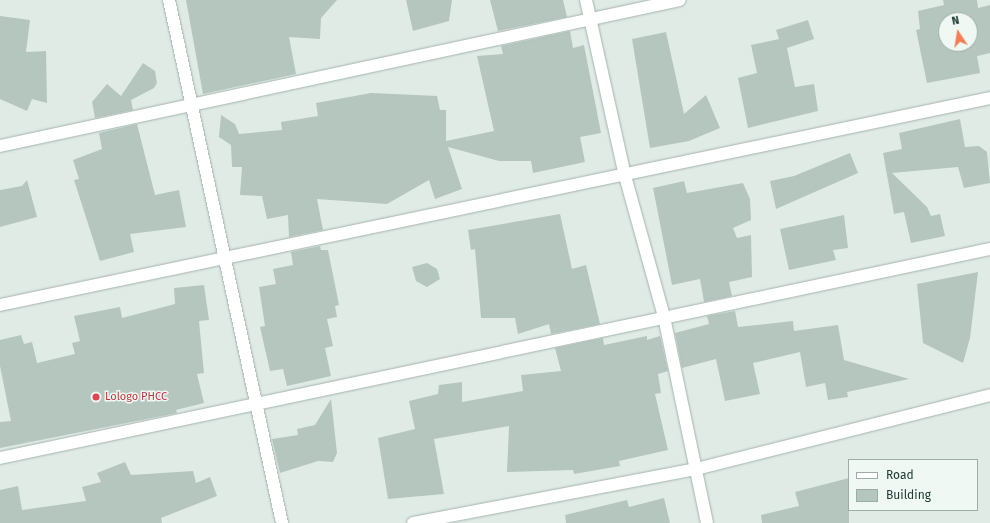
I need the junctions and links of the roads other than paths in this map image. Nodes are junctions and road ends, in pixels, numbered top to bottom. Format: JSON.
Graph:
{"nodes":[{"id":1,"x":169,"y":0,"type":"edge"},
{"id":2,"x":586,"y":0,"type":"edge"},
{"id":3,"x":680,"y":0,"type":"edge"},
{"id":4,"x":590,"y":19,"type":"junction"},
{"id":5,"x":990,"y":98,"type":"edge"},
{"id":6,"x":191,"y":105,"type":"junction"},
{"id":7,"x":0,"y":146,"type":"edge"},
{"id":8,"x":625,"y":176,"type":"junction"},
{"id":9,"x":990,"y":249,"type":"edge"},
{"id":10,"x":225,"y":259,"type":"junction"},
{"id":11,"x":0,"y":305,"type":"edge"},
{"id":12,"x":664,"y":317,"type":"junction"},
{"id":13,"x":990,"y":395,"type":"edge"},
{"id":14,"x":256,"y":405,"type":"junction"},
{"id":15,"x":0,"y":458,"type":"edge"},
{"id":16,"x":696,"y":469,"type":"junction"},
{"id":17,"x":282,"y":523,"type":"edge"},
{"id":18,"x":413,"y":523,"type":"edge"},
{"id":19,"x":707,"y":523,"type":"edge"}],
"edges":[{"from":1,"to":6,"type":"street"},
{"from":2,"to":4,"type":"street"},
{"from":3,"to":4,"type":"street"},
{"from":4,"to":6,"type":"street"},
{"from":4,"to":8,"type":"street"},
{"from":5,"to":8,"type":"street"},
{"from":6,"to":7,"type":"street"},
{"from":6,"to":10,"type":"street"},
{"from":8,"to":10,"type":"street"},
{"from":8,"to":12,"type":"street"},
{"from":9,"to":12,"type":"street"},
{"from":10,"to":11,"type":"street"},
{"from":10,"to":14,"type":"street"},
{"from":12,"to":14,"type":"street"},
{"from":12,"to":16,"type":"street"},
{"from":13,"to":16,"type":"street"},
{"from":14,"to":15,"type":"street"},
{"from":14,"to":17,"type":"street"},
{"from":16,"to":18,"type":"street"},
{"from":16,"to":19,"type":"street"}]}
